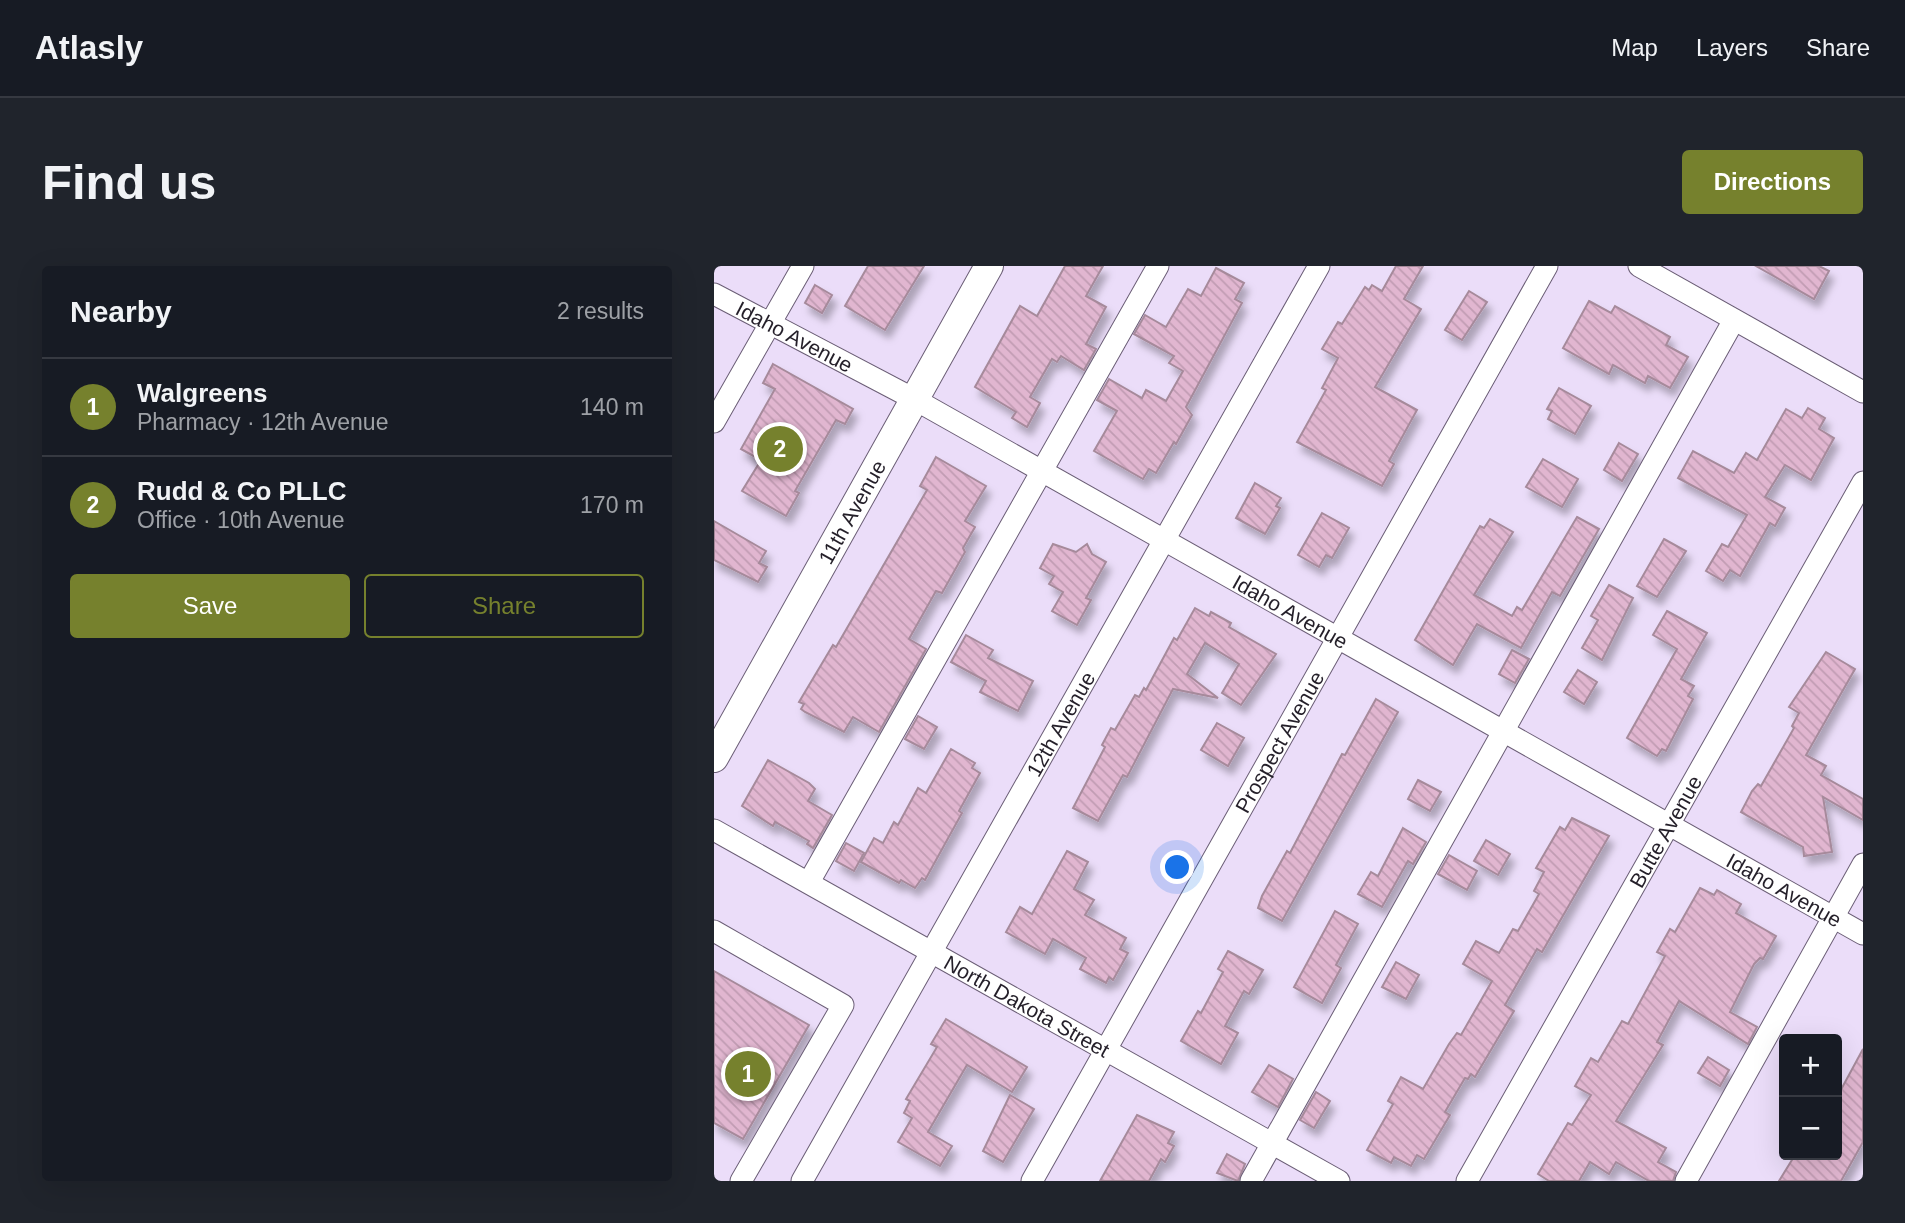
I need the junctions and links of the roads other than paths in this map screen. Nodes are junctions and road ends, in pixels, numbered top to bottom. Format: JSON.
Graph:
{"nodes":[{"id":1,"x":803,"y":266,"type":"edge"},
{"id":2,"x":989,"y":266,"type":"edge"},
{"id":3,"x":1157,"y":266,"type":"edge"},
{"id":4,"x":1320,"y":266,"type":"edge"},
{"id":5,"x":1547,"y":266,"type":"edge"},
{"id":6,"x":1642,"y":267,"type":"edge"},
{"id":7,"x":714,"y":294,"type":"edge"},
{"id":8,"x":1734,"y":320,"type":"junction"},
{"id":9,"x":770,"y":324,"type":"junction"},
{"id":10,"x":1863,"y":392,"type":"edge"},
{"id":11,"x":914,"y":399,"type":"junction"},
{"id":12,"x":714,"y":422,"type":"edge"},
{"id":13,"x":1041,"y":473,"type":"junction"},
{"id":14,"x":1863,"y":482,"type":"edge"},
{"id":15,"x":1164,"y":540,"type":"junction"},
{"id":16,"x":1337,"y":639,"type":"junction"},
{"id":17,"x":1503,"y":731,"type":"junction"},
{"id":18,"x":714,"y":758,"type":"edge"},
{"id":19,"x":1669,"y":825,"type":"junction"},
{"id":20,"x":714,"y":830,"type":"edge"},
{"id":21,"x":1863,"y":863,"type":"edge"},
{"id":22,"x":809,"y":882,"type":"junction"},
{"id":23,"x":1833,"y":917,"type":"junction"},
{"id":24,"x":714,"y":932,"type":"edge"},
{"id":25,"x":1863,"y":934,"type":"edge"},
{"id":26,"x":932,"y":951,"type":"junction"},
{"id":27,"x":1106,"y":1049,"type":"junction"},
{"id":28,"x":1272,"y":1143,"type":"junction"},
{"id":29,"x":741,"y":1181,"type":"edge"},
{"id":30,"x":802,"y":1181,"type":"edge"},
{"id":31,"x":1032,"y":1181,"type":"edge"},
{"id":32,"x":1251,"y":1181,"type":"edge"},
{"id":33,"x":1339,"y":1181,"type":"edge"},
{"id":34,"x":1467,"y":1181,"type":"edge"},
{"id":35,"x":1686,"y":1181,"type":"edge"}],
"edges":[{"from":1,"to":9,"type":"street"},
{"from":2,"to":11,"type":"main road","name":"11th Avenue"},
{"from":3,"to":13,"type":"street"},
{"from":4,"to":15,"type":"street","name":"12th Avenue"},
{"from":5,"to":16,"type":"street","name":"Prospect Avenue"},
{"from":6,"to":8,"type":"street"},
{"from":7,"to":9,"type":"street","name":"Idaho Avenue"},
{"from":8,"to":10,"type":"street"},
{"from":8,"to":17,"type":"street"},
{"from":9,"to":11,"type":"street","name":"Idaho Avenue"},
{"from":9,"to":12,"type":"street"},
{"from":11,"to":13,"type":"street","name":"Idaho Avenue"},
{"from":11,"to":18,"type":"main road","name":"11th Avenue"},
{"from":13,"to":15,"type":"street","name":"Idaho Avenue"},
{"from":13,"to":22,"type":"street"},
{"from":14,"to":19,"type":"street","name":"Butte Avenue"},
{"from":15,"to":16,"type":"street","name":"Idaho Avenue"},
{"from":15,"to":26,"type":"street","name":"12th Avenue"},
{"from":16,"to":17,"type":"street","name":"Idaho Avenue"},
{"from":16,"to":27,"type":"street","name":"Prospect Avenue"},
{"from":17,"to":19,"type":"street","name":"Idaho Avenue"},
{"from":17,"to":28,"type":"street"},
{"from":19,"to":23,"type":"street","name":"Idaho Avenue"},
{"from":19,"to":34,"type":"street","name":"Butte Avenue"},
{"from":20,"to":22,"type":"street","name":"North Dakota Street"},
{"from":21,"to":23,"type":"street"},
{"from":22,"to":26,"type":"street","name":"North Dakota Street"},
{"from":23,"to":25,"type":"street","name":"Idaho Avenue"},
{"from":23,"to":35,"type":"street"},
{"from":24,"to":29,"type":"street"},
{"from":26,"to":27,"type":"street","name":"North Dakota Street"},
{"from":26,"to":30,"type":"street","name":"12th Avenue"},
{"from":27,"to":28,"type":"street","name":"North Dakota Street"},
{"from":27,"to":31,"type":"street","name":"Prospect Avenue"},
{"from":28,"to":32,"type":"street"},
{"from":28,"to":33,"type":"street","name":"North Dakota Street"}]}
